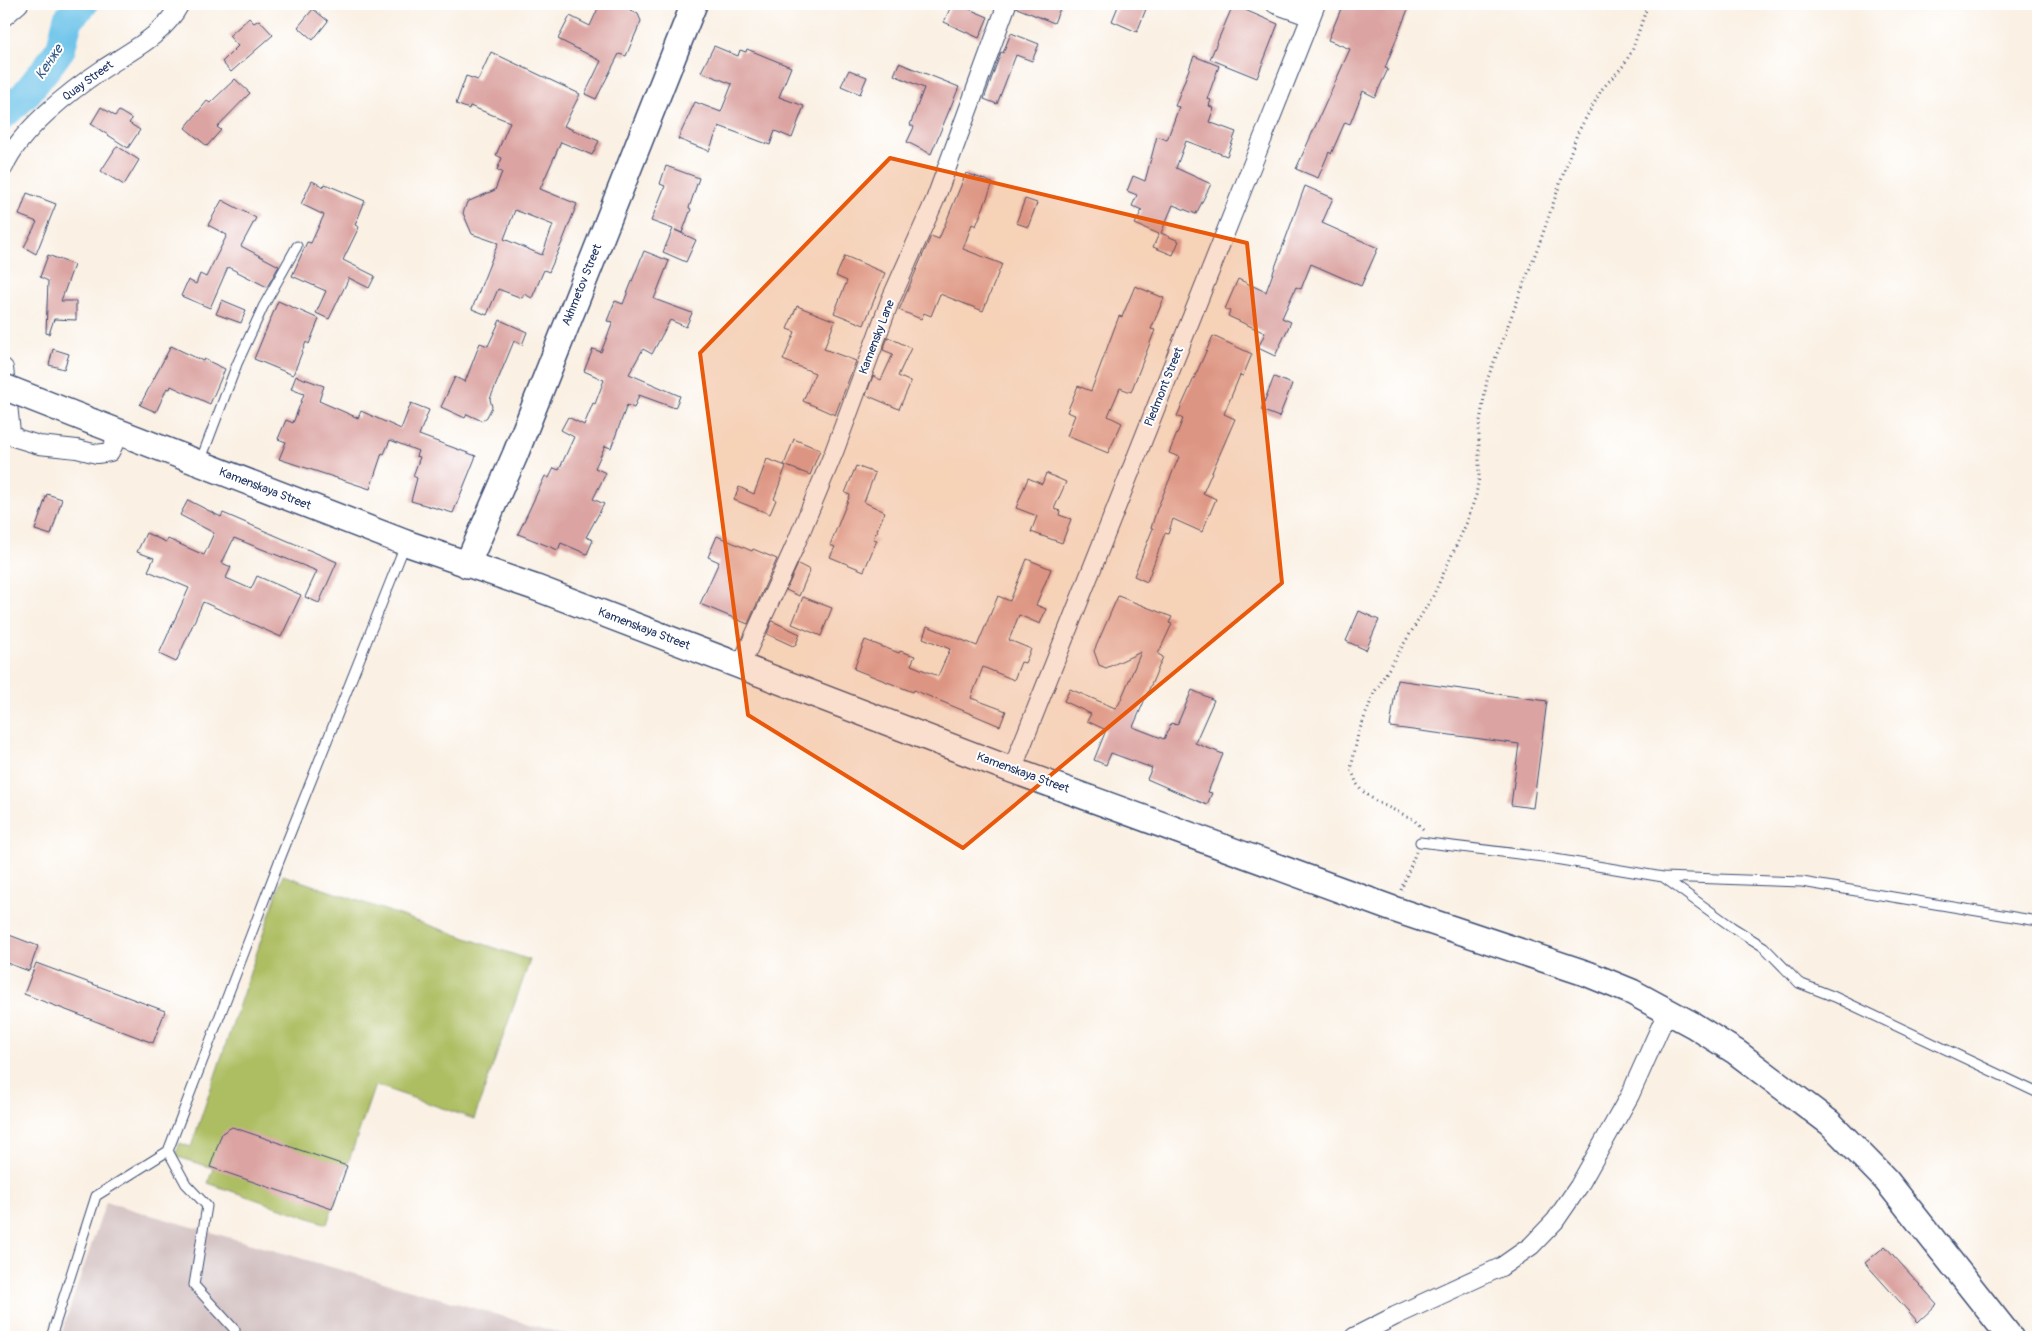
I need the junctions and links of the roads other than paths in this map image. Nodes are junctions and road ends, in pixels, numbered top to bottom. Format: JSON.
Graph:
{"nodes":[{"id":1,"x":19,"y":4,"type":"edge"},
{"id":2,"x":180,"y":4,"type":"edge"},
{"id":3,"x":694,"y":4,"type":"edge"},
{"id":4,"x":1007,"y":4,"type":"edge"},
{"id":5,"x":1275,"y":4,"type":"edge"},
{"id":6,"x":1313,"y":10,"type":"edge"},
{"id":7,"x":4,"y":17,"type":"edge"},
{"id":8,"x":4,"y":167,"type":"edge"},
{"id":9,"x":297,"y":246,"type":"dead end"},
{"id":10,"x":4,"y":368,"type":"edge"},
{"id":11,"x":4,"y":386,"type":"edge"},
{"id":12,"x":120,"y":432,"type":"junction"},
{"id":13,"x":200,"y":464,"type":"junction"},
{"id":14,"x":406,"y":543,"type":"junction"},
{"id":15,"x":467,"y":564,"type":"junction"},
{"id":16,"x":740,"y":667,"type":"junction"},
{"id":17,"x":1012,"y":770,"type":"junction"},
{"id":18,"x":1420,"y":842,"type":"road end"},
{"id":19,"x":1663,"y":877,"type":"junction"},
{"id":20,"x":2038,"y":921,"type":"edge"},
{"id":21,"x":1668,"y":1010,"type":"junction"},
{"id":22,"x":2038,"y":1093,"type":"edge"},
{"id":23,"x":168,"y":1151,"type":"junction"},
{"id":24,"x":51,"y":1337,"type":"edge"},
{"id":25,"x":233,"y":1337,"type":"edge"},
{"id":26,"x":1354,"y":1337,"type":"edge"},
{"id":27,"x":2010,"y":1337,"type":"edge"}],
"edges":[{"from":1,"to":7,"type":"street"},
{"from":2,"to":8,"type":"street","name":"Quay Street"},
{"from":3,"to":15,"type":"street","name":"Akhmetov Street"},
{"from":4,"to":16,"type":"street","name":"Kamensky Lane"},
{"from":5,"to":6,"type":"street"},
{"from":6,"to":17,"type":"street","name":"Piedmont Street"},
{"from":9,"to":13,"type":"lane"},
{"from":10,"to":12,"type":"street"},
{"from":11,"to":12,"type":"street","name":"Kamenskaya Street","bridge":true},
{"from":12,"to":13,"type":"street","name":"Kamenskaya Street"},
{"from":13,"to":14,"type":"street","name":"Kamenskaya Street"},
{"from":14,"to":15,"type":"street","name":"Kamenskaya Street"},
{"from":14,"to":23,"type":"lane"},
{"from":15,"to":16,"type":"street","name":"Kamenskaya Street"},
{"from":16,"to":17,"type":"street","name":"Kamenskaya Street"},
{"from":17,"to":21,"type":"street","name":"Kamenskaya Street"},
{"from":18,"to":19,"type":"lane"},
{"from":19,"to":20,"type":"lane"},
{"from":19,"to":22,"type":"lane"},
{"from":21,"to":26,"type":"street"},
{"from":21,"to":27,"type":"street","name":"Kamenskaya Street"},
{"from":23,"to":24,"type":"lane"},
{"from":23,"to":25,"type":"lane"}]}
